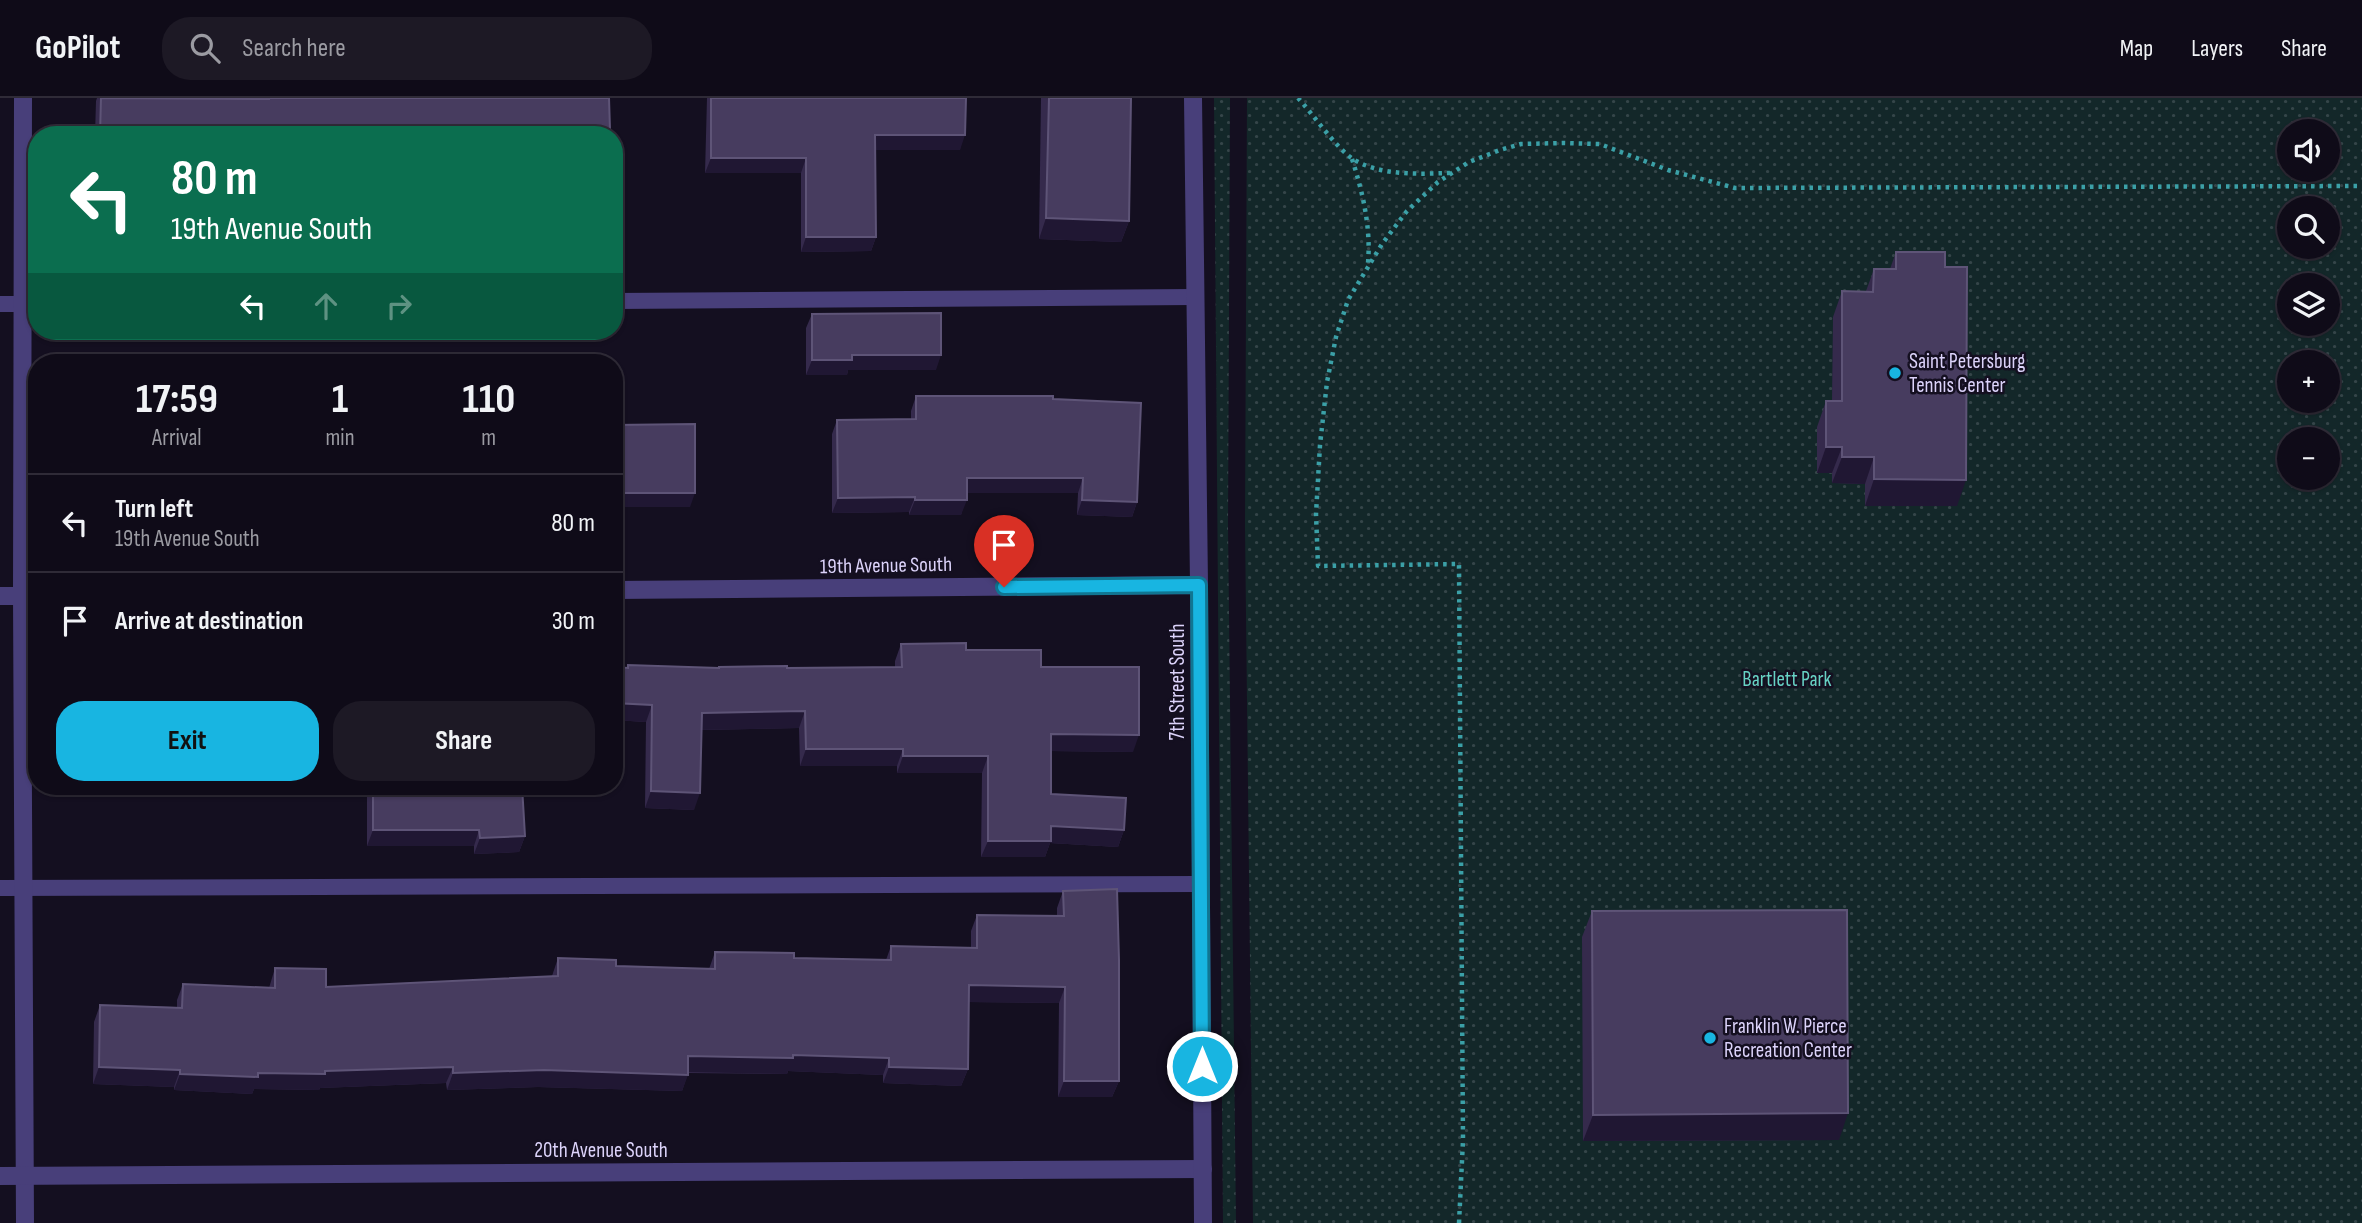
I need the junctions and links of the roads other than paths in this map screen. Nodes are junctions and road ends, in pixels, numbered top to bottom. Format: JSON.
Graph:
{"nodes":[{"id":1,"x":23,"y":98,"type":"edge"},
{"id":2,"x":1193,"y":98,"type":"edge"},
{"id":3,"x":28,"y":245,"type":"edge"},
{"id":4,"x":1195,"y":297,"type":"junction"},
{"id":5,"x":623,"y":301,"type":"edge"},
{"id":6,"x":0,"y":304,"type":"edge"},
{"id":7,"x":28,"y":304,"type":"edge"},
{"id":8,"x":1199,"y":585,"type":"junction"},
{"id":9,"x":623,"y":590,"type":"edge"},
{"id":10,"x":0,"y":596,"type":"edge"},
{"id":11,"x":28,"y":596,"type":"edge"},
{"id":12,"x":28,"y":645,"type":"edge"},
{"id":13,"x":1201,"y":884,"type":"junction"},
{"id":14,"x":0,"y":888,"type":"edge"},
{"id":15,"x":23,"y":888,"type":"junction"},
{"id":16,"x":1203,"y":1169,"type":"junction"},
{"id":17,"x":0,"y":1176,"type":"edge"},
{"id":18,"x":25,"y":1176,"type":"junction"},
{"id":19,"x":25,"y":1223,"type":"edge"},
{"id":20,"x":1203,"y":1223,"type":"edge"}],
"edges":[{"from":1,"to":3,"type":"street"},
{"from":2,"to":4,"type":"street","name":"7th Street South"},
{"from":4,"to":5,"type":"lane"},
{"from":4,"to":8,"type":"street","name":"7th Street South"},
{"from":6,"to":7,"type":"lane"},
{"from":8,"to":9,"type":"street","name":"19th Avenue South"},
{"from":8,"to":13,"type":"street","name":"7th Street South"},
{"from":10,"to":11,"type":"street"},
{"from":12,"to":15,"type":"street"},
{"from":13,"to":15,"type":"lane"},
{"from":13,"to":16,"type":"street","name":"7th Street South"},
{"from":14,"to":15,"type":"lane"},
{"from":15,"to":18,"type":"street"},
{"from":16,"to":18,"type":"street","name":"20th Avenue South"},
{"from":16,"to":20,"type":"street","name":"7th Street South"},
{"from":17,"to":18,"type":"street","name":"20th Avenue South"},
{"from":18,"to":19,"type":"street"}]}
